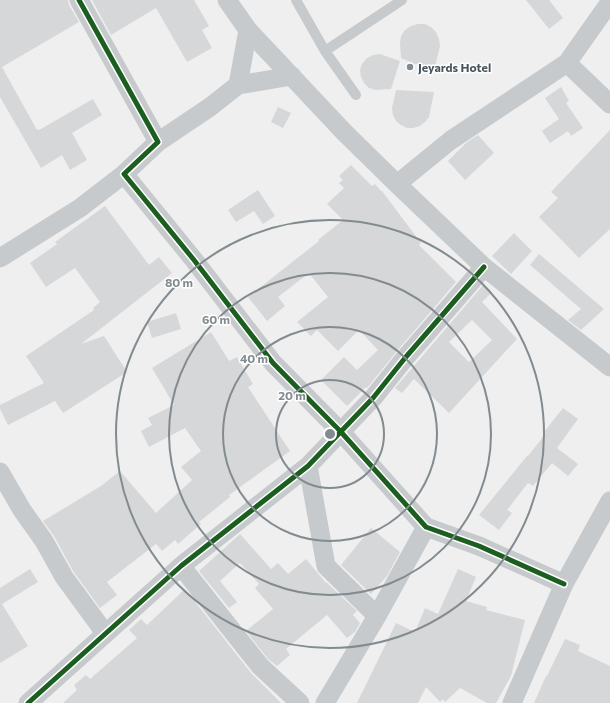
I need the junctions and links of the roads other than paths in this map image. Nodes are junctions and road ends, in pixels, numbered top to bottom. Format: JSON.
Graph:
{"nodes":[{"id":1,"x":79,"y":0,"type":"edge"},
{"id":2,"x":227,"y":0,"type":"edge"},
{"id":3,"x":296,"y":0,"type":"edge"},
{"id":4,"x":402,"y":0,"type":"edge"},
{"id":5,"x":610,"y":2,"type":"edge"},
{"id":6,"x":248,"y":30,"type":"junction"},
{"id":7,"x":326,"y":51,"type":"junction"},
{"id":8,"x":567,"y":63,"type":"junction"},
{"id":9,"x":292,"y":76,"type":"junction"},
{"id":10,"x":238,"y":85,"type":"junction"},
{"id":11,"x":356,"y":95,"type":"dead end"},
{"id":12,"x":610,"y":104,"type":"edge"},
{"id":13,"x":158,"y":142,"type":"junction"},
{"id":14,"x":124,"y":174,"type":"junction"},
{"id":15,"x":397,"y":184,"type":"junction"},
{"id":16,"x":0,"y":258,"type":"edge"},
{"id":17,"x":484,"y":267,"type":"junction"},
{"id":18,"x":610,"y":367,"type":"edge"},
{"id":19,"x":341,"y":432,"type":"junction"},
{"id":20,"x":308,"y":466,"type":"junction"},
{"id":21,"x":0,"y":472,"type":"edge"},
{"id":22,"x":610,"y":501,"type":"edge"},
{"id":23,"x":426,"y":527,"type":"junction"},
{"id":24,"x":181,"y":566,"type":"junction"},
{"id":25,"x":564,"y":584,"type":"junction"},
{"id":26,"x":377,"y":616,"type":"junction"},
{"id":27,"x":106,"y":633,"type":"junction"},
{"id":28,"x":28,"y":703,"type":"edge"},
{"id":29,"x":300,"y":703,"type":"edge"},
{"id":30,"x":325,"y":703,"type":"edge"},
{"id":31,"x":512,"y":703,"type":"edge"}],
"edges":[{"from":1,"to":13,"type":"street"},
{"from":2,"to":6,"type":"street"},
{"from":3,"to":7,"type":"lane"},
{"from":4,"to":7,"type":"lane"},
{"from":5,"to":8,"type":"street"},
{"from":6,"to":9,"type":"street"},
{"from":6,"to":10,"type":"street"},
{"from":7,"to":11,"type":"lane"},
{"from":8,"to":12,"type":"street"},
{"from":8,"to":15,"type":"street"},
{"from":9,"to":10,"type":"street"},
{"from":9,"to":15,"type":"street"},
{"from":10,"to":13,"type":"street"},
{"from":13,"to":14,"type":"street"},
{"from":14,"to":16,"type":"street"},
{"from":14,"to":19,"type":"street"},
{"from":15,"to":17,"type":"street"},
{"from":17,"to":18,"type":"street"},
{"from":17,"to":19,"type":"street"},
{"from":19,"to":20,"type":"street"},
{"from":19,"to":23,"type":"street"},
{"from":20,"to":24,"type":"street"},
{"from":20,"to":26,"type":"street"},
{"from":21,"to":27,"type":"street"},
{"from":22,"to":25,"type":"street"},
{"from":23,"to":25,"type":"street"},
{"from":23,"to":26,"type":"street"},
{"from":24,"to":27,"type":"street"},
{"from":24,"to":29,"type":"street"},
{"from":25,"to":31,"type":"street"},
{"from":26,"to":30,"type":"street"},
{"from":27,"to":28,"type":"street"}]}
